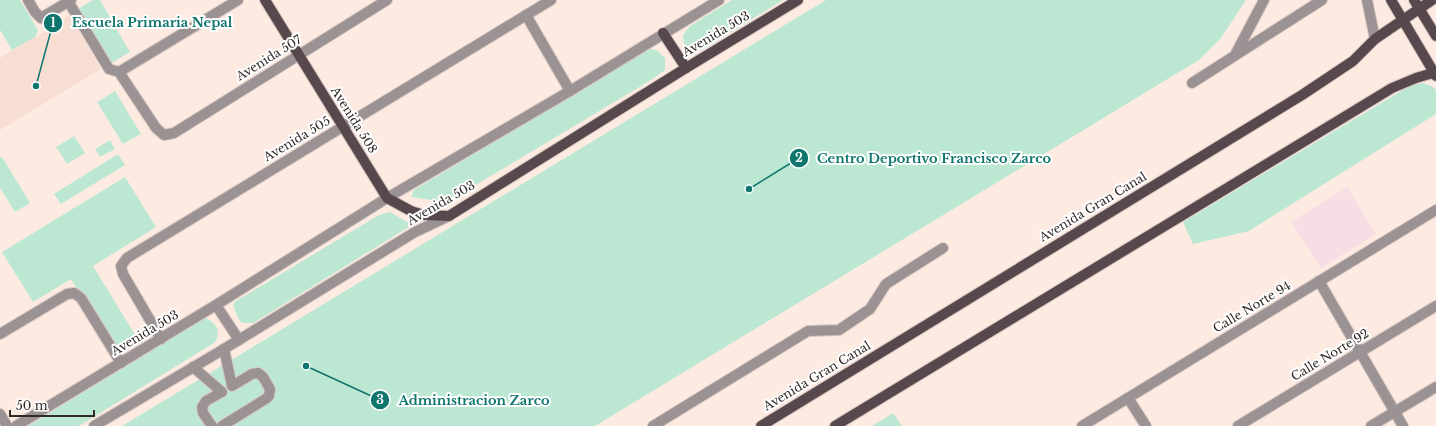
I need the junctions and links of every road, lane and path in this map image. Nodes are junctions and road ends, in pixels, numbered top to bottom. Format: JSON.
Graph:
{"nodes":[{"id":1,"x":28,"y":0,"type":"edge"},
{"id":2,"x":238,"y":0,"type":"edge"},
{"id":3,"x":265,"y":0,"type":"edge"},
{"id":4,"x":387,"y":0,"type":"edge"},
{"id":5,"x":551,"y":0,"type":"edge"},
{"id":6,"x":719,"y":0,"type":"edge"},
{"id":7,"x":798,"y":0,"type":"edge"},
{"id":8,"x":1264,"y":0,"type":"edge"},
{"id":9,"x":1322,"y":0,"type":"edge"},
{"id":10,"x":1367,"y":0,"type":"edge"},
{"id":11,"x":1391,"y":0,"type":"edge"},
{"id":12,"x":1432,"y":0,"type":"edge"},
{"id":13,"x":70,"y":1,"type":"edge"},
{"id":14,"x":1416,"y":4,"type":"edge"},
{"id":15,"x":526,"y":15,"type":"junction"},
{"id":16,"x":1402,"y":19,"type":"junction"},
{"id":17,"x":663,"y":34,"type":"junction"},
{"id":18,"x":1436,"y":36,"type":"edge"},
{"id":19,"x":1375,"y":39,"type":"junction"},
{"id":20,"x":298,"y":54,"type":"junction"},
{"id":21,"x":1235,"y":55,"type":"junction"},
{"id":22,"x":686,"y":68,"type":"junction"},
{"id":23,"x":119,"y":72,"type":"junction"},
{"id":24,"x":1435,"y":73,"type":"edge"},
{"id":25,"x":1192,"y":83,"type":"dead end"},
{"id":26,"x":570,"y":91,"type":"junction"},
{"id":27,"x":342,"y":127,"type":"junction"},
{"id":28,"x":387,"y":198,"type":"junction"},
{"id":29,"x":1436,"y":210,"type":"edge"},
{"id":30,"x":449,"y":216,"type":"junction"},
{"id":31,"x":943,"y":248,"type":"dead end"},
{"id":32,"x":1319,"y":282,"type":"junction"},
{"id":33,"x":216,"y":305,"type":"junction"},
{"id":34,"x":1436,"y":306,"type":"edge"},
{"id":35,"x":0,"y":334,"type":"edge"},
{"id":36,"x":161,"y":339,"type":"junction"},
{"id":37,"x":239,"y":340,"type":"junction"},
{"id":38,"x":224,"y":349,"type":"junction"},
{"id":39,"x":1360,"y":352,"type":"junction"},
{"id":40,"x":122,"y":363,"type":"junction"},
{"id":41,"x":193,"y":367,"type":"junction"},
{"id":42,"x":232,"y":386,"type":"junction"},
{"id":43,"x":1436,"y":387,"type":"edge"},
{"id":44,"x":222,"y":392,"type":"junction"},
{"id":45,"x":1128,"y":398,"type":"junction"},
{"id":46,"x":1394,"y":412,"type":"junction"},
{"id":47,"x":0,"y":414,"type":"edge"},
{"id":48,"x":7,"y":426,"type":"edge"},
{"id":49,"x":16,"y":426,"type":"edge"},
{"id":50,"x":94,"y":426,"type":"edge"},
{"id":51,"x":212,"y":426,"type":"edge"},
{"id":52,"x":222,"y":426,"type":"edge"},
{"id":53,"x":653,"y":426,"type":"edge"},
{"id":54,"x":761,"y":426,"type":"edge"},
{"id":55,"x":835,"y":426,"type":"edge"},
{"id":56,"x":1082,"y":426,"type":"edge"},
{"id":57,"x":1146,"y":426,"type":"edge"},
{"id":58,"x":1238,"y":426,"type":"edge"},
{"id":59,"x":1371,"y":426,"type":"edge"},
{"id":60,"x":1403,"y":426,"type":"edge"}],
"edges":[{"from":1,"to":13,"type":"street"},
{"from":2,"to":23,"type":"street"},
{"from":3,"to":20,"type":"main road","name":"Avenida 508"},
{"from":4,"to":20,"type":"street","name":"Avenida 507"},
{"from":5,"to":15,"type":"street","name":"Avenida 505"},
{"from":6,"to":17,"type":"street","name":"Avenida 503"},
{"from":7,"to":22,"type":"main road","name":"Avenida 503"},
{"from":8,"to":21,"type":"street"},
{"from":9,"to":21,"type":"street"},
{"from":10,"to":19,"type":"street"},
{"from":11,"to":16,"type":"main road"},
{"from":12,"to":14,"type":"main road","name":"Avenida Gran Canal"},
{"from":13,"to":23,"type":"street"},
{"from":14,"to":16,"type":"main road","name":"Avenida Gran Canal"},
{"from":14,"to":18,"type":"main road"},
{"from":15,"to":26,"type":"street"},
{"from":15,"to":27,"type":"street","name":"Avenida 505"},
{"from":16,"to":19,"type":"main road","name":"Avenida Gran Canal"},
{"from":16,"to":24,"type":"main road"},
{"from":17,"to":22,"type":"main road"},
{"from":17,"to":26,"type":"street","name":"Avenida 503"},
{"from":19,"to":54,"type":"main road","name":"Avenida Gran Canal"},
{"from":20,"to":23,"type":"street","name":"Avenida 507"},
{"from":20,"to":27,"type":"main road","name":"Avenida 508"},
{"from":21,"to":25,"type":"street"},
{"from":22,"to":30,"type":"main road","name":"Avenida 503"},
{"from":24,"to":55,"type":"main road"},
{"from":26,"to":28,"type":"street","name":"Avenida 503"},
{"from":27,"to":28,"type":"main road","name":"Avenida 508"},
{"from":27,"to":36,"type":"street","name":"Avenida 505"},
{"from":28,"to":30,"type":"main road","name":"Avenida 508"},
{"from":28,"to":33,"type":"street","name":"Avenida 503"},
{"from":29,"to":32,"type":"street","name":"Calle Norte 94"},
{"from":30,"to":37,"type":"street","name":"Avenida 503"},
{"from":31,"to":53,"type":"street"},
{"from":32,"to":39,"type":"street"},
{"from":32,"to":45,"type":"street","name":"Calle Norte 94"},
{"from":33,"to":36,"type":"street","name":"Avenida 503"},
{"from":33,"to":37,"type":"street"},
{"from":34,"to":39,"type":"street","name":"Calle Norte 92"},
{"from":35,"to":40,"type":"street"},
{"from":36,"to":40,"type":"street","name":"Avenida 503"},
{"from":37,"to":38,"type":"street","name":"Avenida 503"},
{"from":38,"to":41,"type":"street","name":"Avenida 503"},
{"from":38,"to":42,"type":"street"},
{"from":39,"to":46,"type":"street"},
{"from":39,"to":58,"type":"street","name":"Calle Norte 92"},
{"from":40,"to":49,"type":"street","name":"Avenida 503"},
{"from":41,"to":44,"type":"street"},
{"from":41,"to":50,"type":"street","name":"Avenida 503"},
{"from":42,"to":44,"type":"street"},
{"from":42,"to":52,"type":"street"},
{"from":43,"to":46,"type":"street"},
{"from":44,"to":51,"type":"street"},
{"from":45,"to":56,"type":"street","name":"Calle Norte 94"},
{"from":45,"to":57,"type":"street"},
{"from":46,"to":59,"type":"street"},
{"from":46,"to":60,"type":"street"},
{"from":47,"to":48,"type":"street"}]}
